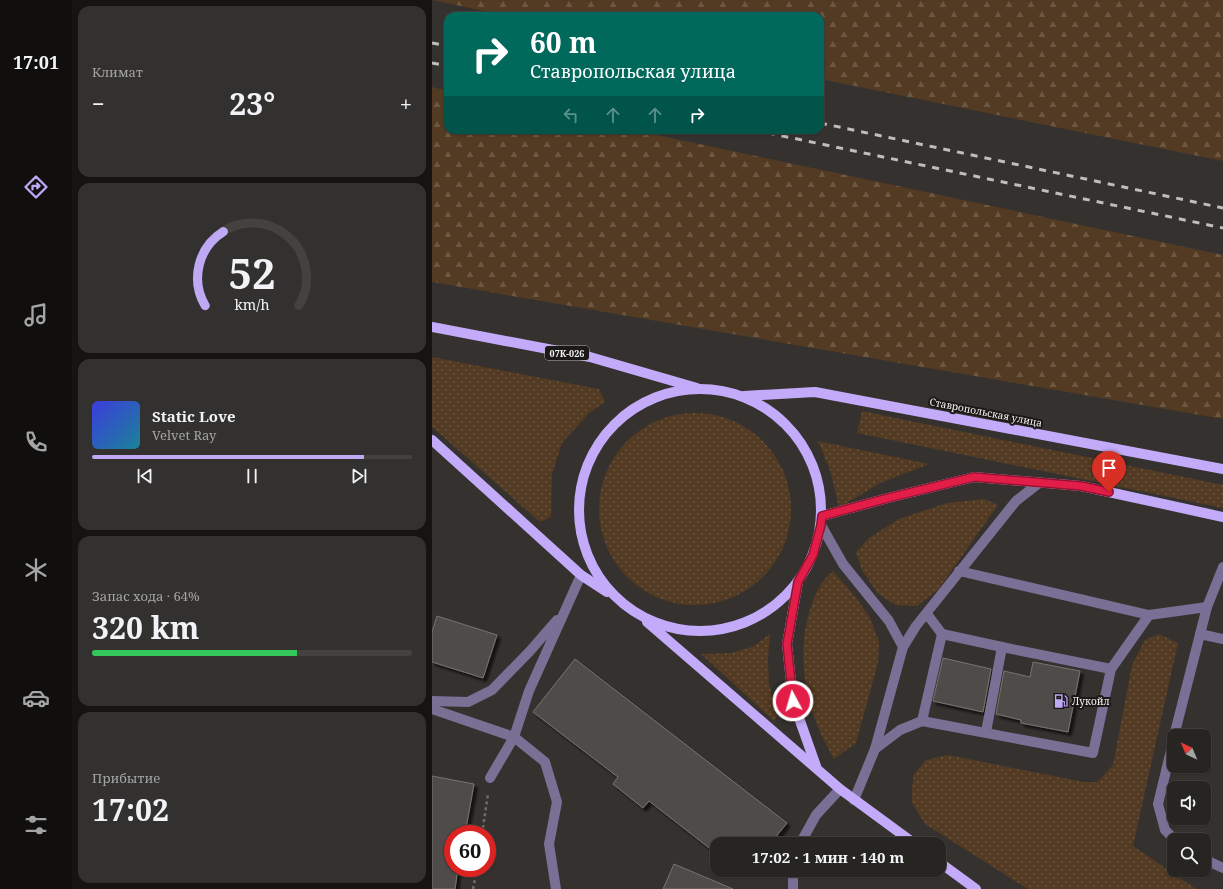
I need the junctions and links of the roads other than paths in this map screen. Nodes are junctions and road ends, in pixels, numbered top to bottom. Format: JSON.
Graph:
{"nodes":[{"id":1,"x":432,"y":327,"type":"edge"},
{"id":2,"x":701,"y":389,"type":"junction"},
{"id":3,"x":743,"y":396,"type":"junction"},
{"id":4,"x":432,"y":440,"type":"edge"},
{"id":5,"x":1223,"y":469,"type":"edge"},
{"id":6,"x":1039,"y":483,"type":"junction"},
{"id":7,"x":1223,"y":517,"type":"edge"},
{"id":8,"x":822,"y":520,"type":"junction"},
{"id":9,"x":1223,"y":567,"type":"edge"},
{"id":10,"x":960,"y":572,"type":"junction"},
{"id":11,"x":581,"y":575,"type":"junction"},
{"id":12,"x":798,"y":582,"type":"junction"},
{"id":13,"x":614,"y":596,"type":"junction"},
{"id":14,"x":1207,"y":607,"type":"junction"},
{"id":15,"x":563,"y":612,"type":"junction"},
{"id":16,"x":927,"y":614,"type":"junction"},
{"id":17,"x":1149,"y":615,"type":"junction"},
{"id":18,"x":640,"y":616,"type":"junction"},
{"id":19,"x":942,"y":634,"type":"junction"},
{"id":20,"x":1200,"y":634,"type":"junction"},
{"id":21,"x":1223,"y":639,"type":"edge"},
{"id":22,"x":903,"y":647,"type":"junction"},
{"id":23,"x":1002,"y":647,"type":"junction"},
{"id":24,"x":1111,"y":669,"type":"junction"},
{"id":25,"x":432,"y":701,"type":"edge"},
{"id":26,"x":432,"y":709,"type":"edge"},
{"id":27,"x":922,"y":721,"type":"junction"},
{"id":28,"x":1176,"y":729,"type":"edge"},
{"id":29,"x":986,"y":732,"type":"junction"},
{"id":30,"x":514,"y":737,"type":"junction"},
{"id":31,"x":875,"y":749,"type":"junction"},
{"id":32,"x":1167,"y":766,"type":"edge"},
{"id":33,"x":816,"y":768,"type":"junction"},
{"id":34,"x":490,"y":778,"type":"road end"},
{"id":35,"x":840,"y":789,"type":"junction"},
{"id":36,"x":854,"y":800,"type":"junction"},
{"id":37,"x":1168,"y":833,"type":"edge"},
{"id":38,"x":804,"y":837,"type":"edge"},
{"id":39,"x":904,"y":837,"type":"edge"},
{"id":40,"x":1211,"y":862,"type":"edge"},
{"id":41,"x":946,"y":867,"type":"edge"},
{"id":42,"x":1223,"y":868,"type":"edge"},
{"id":43,"x":793,"y":877,"type":"edge"},
{"id":44,"x":556,"y":889,"type":"edge"},
{"id":45,"x":793,"y":889,"type":"edge"},
{"id":46,"x":976,"y":889,"type":"edge"}],
"edges":[{"from":1,"to":2,"type":"main road","number":"07К-026"},
{"from":2,"to":3,"type":"main road"},
{"from":2,"to":13,"type":"main road"},
{"from":3,"to":5,"type":"main road","name":"Ставропольская улица"},
{"from":3,"to":8,"type":"main road"},
{"from":4,"to":11,"type":"main road"},
{"from":6,"to":7,"type":"main road"},
{"from":6,"to":8,"type":"main road"},
{"from":6,"to":10,"type":"lane"},
{"from":8,"to":12,"type":"main road"},
{"from":8,"to":22,"type":"lane"},
{"from":9,"to":14,"type":"lane"},
{"from":10,"to":16,"type":"lane"},
{"from":10,"to":17,"type":"lane"},
{"from":11,"to":13,"type":"main road"},
{"from":11,"to":15,"type":"lane"},
{"from":12,"to":18,"type":"main road"},
{"from":12,"to":33,"type":"main road"},
{"from":13,"to":18,"type":"main road"},
{"from":14,"to":17,"type":"lane"},
{"from":14,"to":20,"type":"lane"},
{"from":15,"to":25,"type":"lane"},
{"from":15,"to":30,"type":"lane"},
{"from":16,"to":19,"type":"lane"},
{"from":16,"to":22,"type":"lane"},
{"from":17,"to":24,"type":"lane"},
{"from":18,"to":33,"type":"main road"},
{"from":19,"to":23,"type":"lane"},
{"from":19,"to":27,"type":"lane"},
{"from":20,"to":21,"type":"lane"},
{"from":20,"to":28,"type":"lane"},
{"from":22,"to":31,"type":"lane"},
{"from":23,"to":24,"type":"lane"},
{"from":23,"to":29,"type":"lane"},
{"from":24,"to":29,"type":"lane"},
{"from":26,"to":30,"type":"lane"},
{"from":27,"to":29,"type":"lane"},
{"from":27,"to":31,"type":"lane"},
{"from":30,"to":34,"type":"lane"},
{"from":30,"to":44,"type":"lane"},
{"from":31,"to":36,"type":"lane"},
{"from":32,"to":37,"type":"lane"},
{"from":33,"to":35,"type":"main road"},
{"from":35,"to":36,"type":"main road"},
{"from":35,"to":38,"type":"lane"},
{"from":36,"to":39,"type":"main road"},
{"from":40,"to":42,"type":"lane"},
{"from":41,"to":46,"type":"main road"},
{"from":43,"to":45,"type":"lane"}]}
